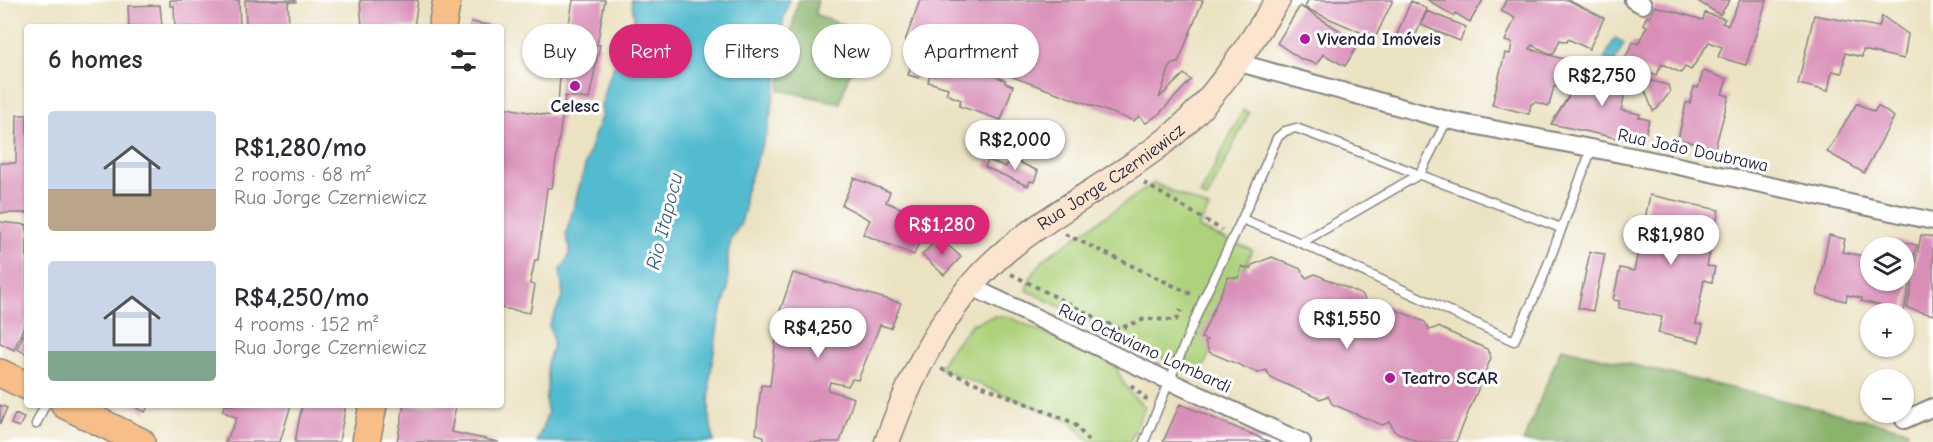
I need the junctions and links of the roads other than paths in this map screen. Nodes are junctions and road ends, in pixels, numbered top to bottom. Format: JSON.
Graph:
{"nodes":[{"id":1,"x":447,"y":0,"type":"edge"},
{"id":2,"x":1278,"y":0,"type":"edge"},
{"id":3,"x":443,"y":24,"type":"edge"},
{"id":4,"x":1236,"y":63,"type":"junction"},
{"id":5,"x":1447,"y":120,"type":"junction"},
{"id":6,"x":1592,"y":148,"type":"junction"},
{"id":7,"x":1420,"y":174,"type":"junction"},
{"id":8,"x":1242,"y":219,"type":"junction"},
{"id":9,"x":1933,"y":221,"type":"edge"},
{"id":10,"x":1561,"y":228,"type":"junction"},
{"id":11,"x":1301,"y":243,"type":"junction"},
{"id":12,"x":972,"y":287,"type":"junction"},
{"id":13,"x":0,"y":373,"type":"edge"},
{"id":14,"x":1169,"y":381,"type":"junction"},
{"id":15,"x":24,"y":385,"type":"edge"},
{"id":16,"x":1933,"y":407,"type":"edge"},
{"id":17,"x":44,"y":408,"type":"edge"},
{"id":18,"x":71,"y":408,"type":"edge"},
{"id":19,"x":372,"y":408,"type":"edge"},
{"id":20,"x":1914,"y":416,"type":"edge"},
{"id":21,"x":36,"y":424,"type":"dead end"},
{"id":22,"x":141,"y":442,"type":"edge"},
{"id":23,"x":366,"y":442,"type":"edge"},
{"id":24,"x":887,"y":442,"type":"edge"},
{"id":25,"x":1144,"y":442,"type":"edge"},
{"id":26,"x":1302,"y":442,"type":"edge"}],
"edges":[{"from":1,"to":3,"type":"highway"},
{"from":2,"to":4,"type":"main road","name":"Rua Jorge Czerniewicz"},
{"from":4,"to":5,"type":"street","name":"Rua João Doubrawa"},
{"from":4,"to":12,"type":"main road","name":"Rua Jorge Czerniewicz"},
{"from":5,"to":6,"type":"street","name":"Rua João Doubrawa"},
{"from":5,"to":7,"type":"lane"},
{"from":6,"to":9,"type":"street","name":"Rua João Doubrawa"},
{"from":6,"to":10,"type":"lane"},
{"from":7,"to":8,"type":"lane"},
{"from":7,"to":10,"type":"lane"},
{"from":7,"to":11,"type":"lane"},
{"from":8,"to":11,"type":"lane"},
{"from":8,"to":14,"type":"lane"},
{"from":10,"to":11,"type":"lane"},
{"from":12,"to":14,"type":"street","name":"Rua Octaviano Lombardi"},
{"from":12,"to":24,"type":"main road","name":"Rua Jorge Czerniewicz"},
{"from":13,"to":15,"type":"highway"},
{"from":14,"to":25,"type":"lane"},
{"from":14,"to":26,"type":"street","name":"Rua Octaviano Lombardi"},
{"from":16,"to":20,"type":"street"},
{"from":17,"to":21,"type":"lane"},
{"from":18,"to":22,"type":"highway"},
{"from":19,"to":23,"type":"highway"}]}
